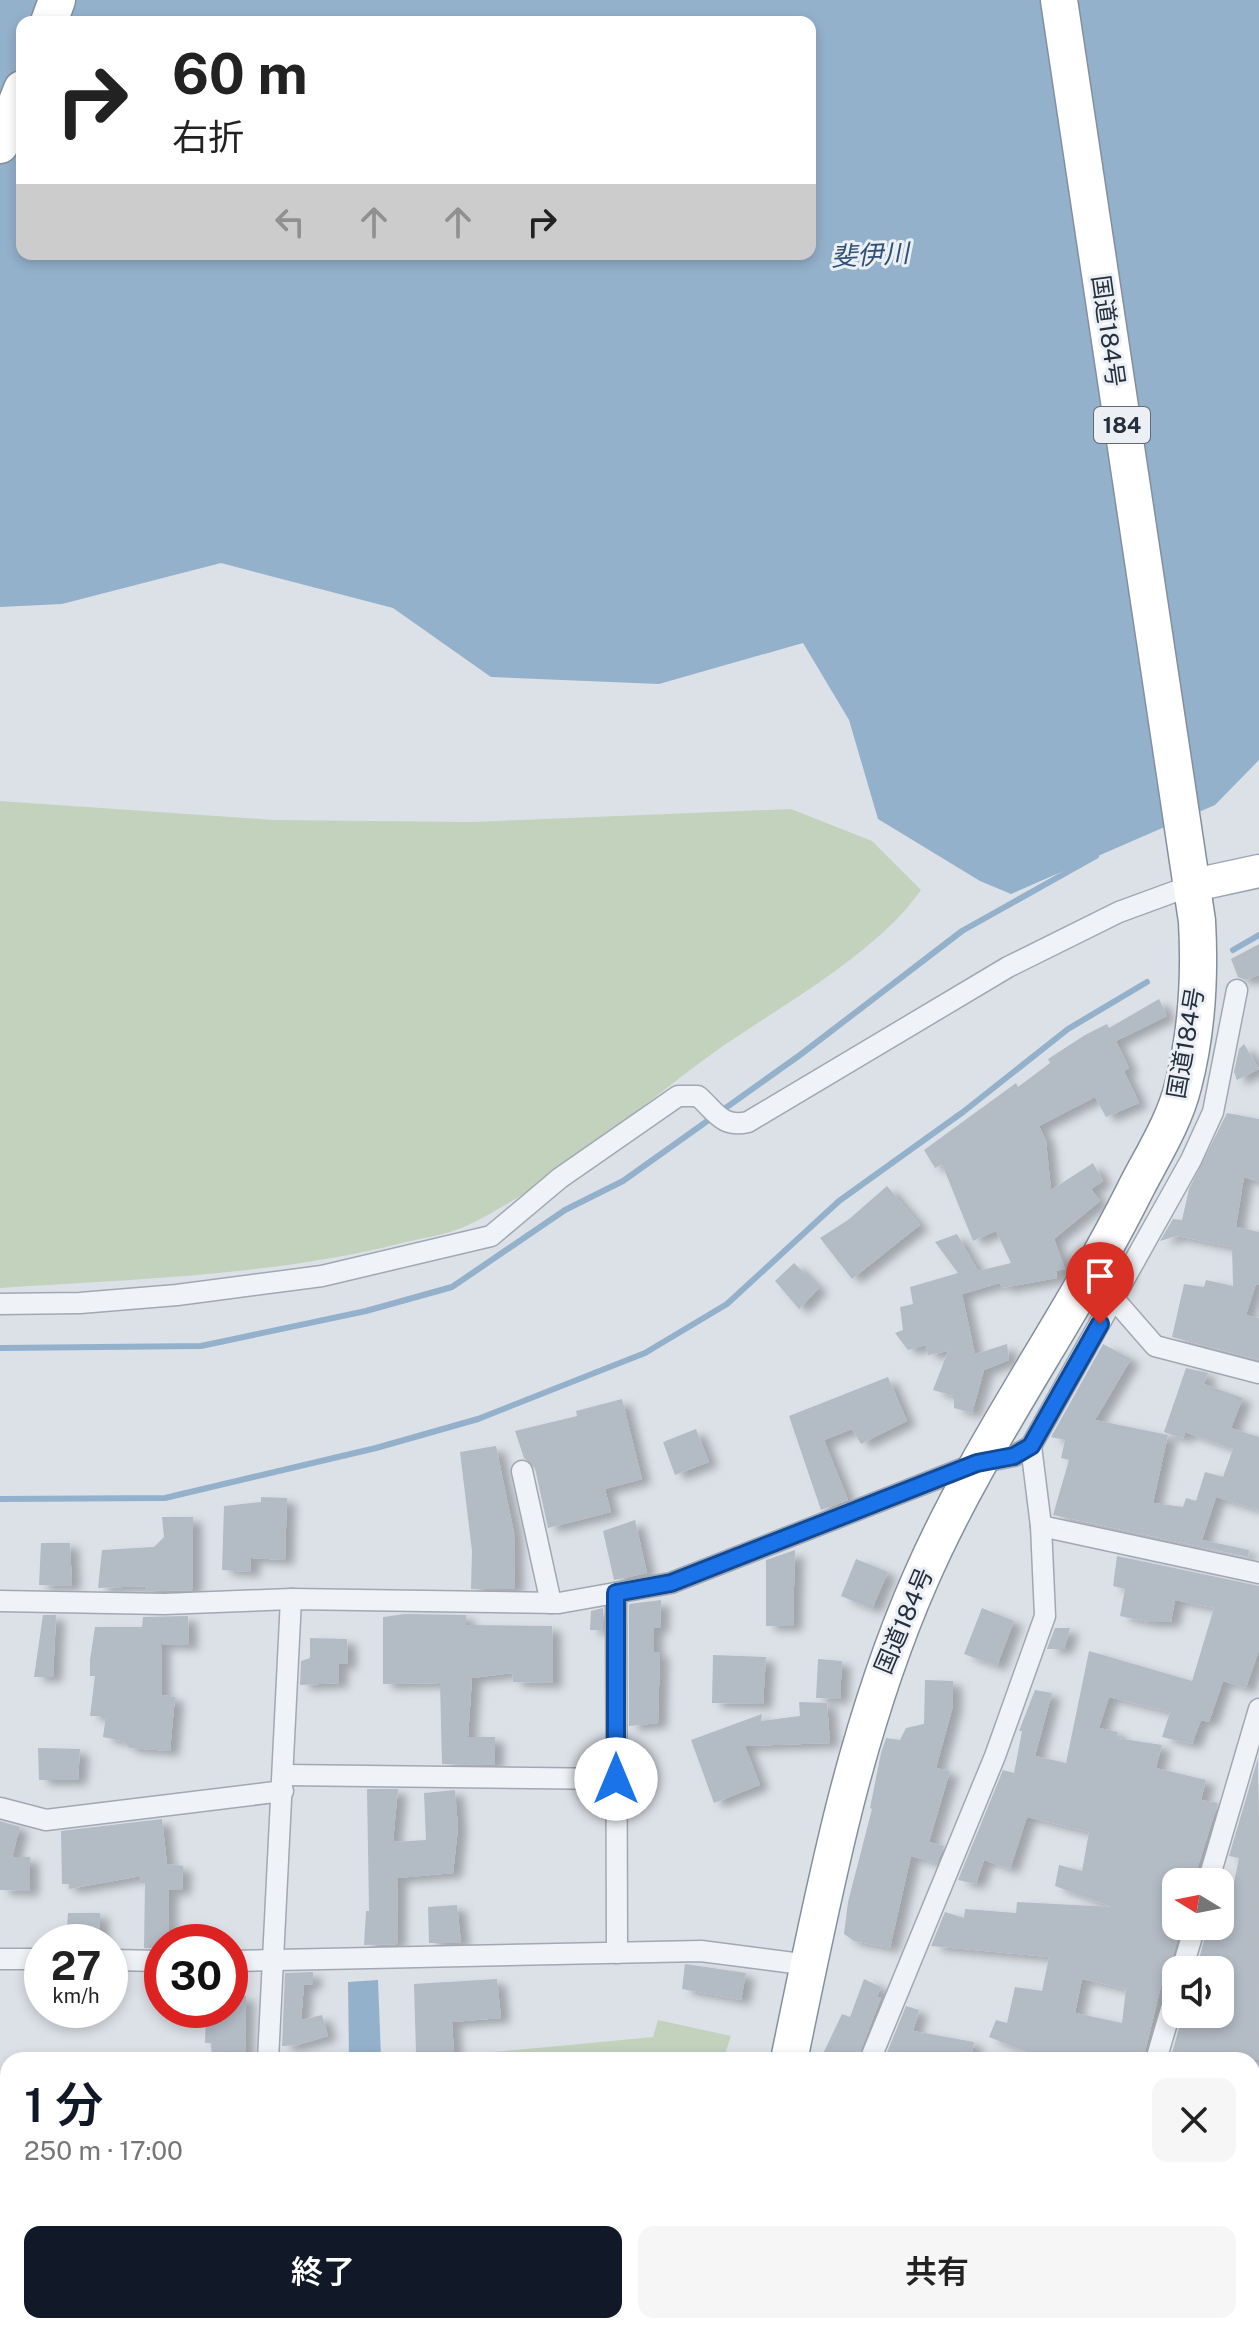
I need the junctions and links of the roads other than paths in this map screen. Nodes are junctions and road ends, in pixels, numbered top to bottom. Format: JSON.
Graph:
{"nodes":[{"id":1,"x":1059,"y":0,"type":"edge"},
{"id":2,"x":16,"y":104,"type":"edge"},
{"id":3,"x":0,"y":145,"type":"edge"},
{"id":4,"x":1259,"y":871,"type":"edge"},
{"id":5,"x":1190,"y":886,"type":"junction"},
{"id":6,"x":1237,"y":990,"type":"dead end"},
{"id":7,"x":1114,"y":1299,"type":"junction"},
{"id":8,"x":0,"y":1304,"type":"edge"},
{"id":9,"x":1259,"y":1373,"type":"edge"},
{"id":10,"x":1031,"y":1446,"type":"junction"},
{"id":11,"x":977,"y":1463,"type":"junction"},
{"id":12,"x":522,"y":1471,"type":"dead end"},
{"id":13,"x":1041,"y":1526,"type":"junction"},
{"id":14,"x":1259,"y":1573,"type":"edge"},
{"id":15,"x":616,"y":1593,"type":"junction"},
{"id":16,"x":291,"y":1599,"type":"junction"},
{"id":17,"x":0,"y":1601,"type":"edge"},
{"id":18,"x":551,"y":1603,"type":"junction"},
{"id":19,"x":1259,"y":1709,"type":"edge"},
{"id":20,"x":616,"y":1779,"type":"junction"},
{"id":21,"x":284,"y":1783,"type":"junction"},
{"id":22,"x":0,"y":1808,"type":"edge"},
{"id":23,"x":1212,"y":1868,"type":"edge"},
{"id":24,"x":617,"y":1953,"type":"junction"},
{"id":25,"x":0,"y":1959,"type":"edge"},
{"id":26,"x":24,"y":1959,"type":"edge"},
{"id":27,"x":248,"y":1961,"type":"edge"},
{"id":28,"x":271,"y":1962,"type":"junction"},
{"id":29,"x":809,"y":1965,"type":"junction"},
{"id":30,"x":1165,"y":2028,"type":"edge"},
{"id":31,"x":268,"y":2052,"type":"edge"},
{"id":32,"x":791,"y":2052,"type":"edge"},
{"id":33,"x":873,"y":2052,"type":"edge"},
{"id":34,"x":1158,"y":2052,"type":"edge"}],
"edges":[{"from":1,"to":5,"type":"highway","name":"国道184号","number":"184"},
{"from":2,"to":3,"type":"highway"},
{"from":4,"to":5,"type":"main road"},
{"from":5,"to":8,"type":"street"},
{"from":5,"to":11,"type":"highway","name":"国道184号","number":"184"},
{"from":6,"to":7,"type":"street"},
{"from":7,"to":9,"type":"street"},
{"from":7,"to":10,"type":"street"},
{"from":10,"to":11,"type":"street"},
{"from":10,"to":13,"type":"street"},
{"from":11,"to":15,"type":"street"},
{"from":11,"to":29,"type":"highway","name":"国道184号","number":"184"},
{"from":12,"to":18,"type":"street"},
{"from":13,"to":14,"type":"street"},
{"from":13,"to":33,"type":"street"},
{"from":15,"to":18,"type":"street"},
{"from":15,"to":20,"type":"street"},
{"from":16,"to":17,"type":"street"},
{"from":16,"to":18,"type":"street"},
{"from":16,"to":21,"type":"street"},
{"from":19,"to":23,"type":"street"},
{"from":20,"to":21,"type":"street"},
{"from":20,"to":24,"type":"street"},
{"from":21,"to":22,"type":"street"},
{"from":21,"to":28,"type":"street"},
{"from":24,"to":28,"type":"street"},
{"from":24,"to":29,"type":"street"},
{"from":25,"to":26,"type":"street"},
{"from":27,"to":28,"type":"street"},
{"from":28,"to":31,"type":"street"},
{"from":29,"to":32,"type":"highway","name":"国道184号","number":"184"},
{"from":30,"to":34,"type":"street"}]}
